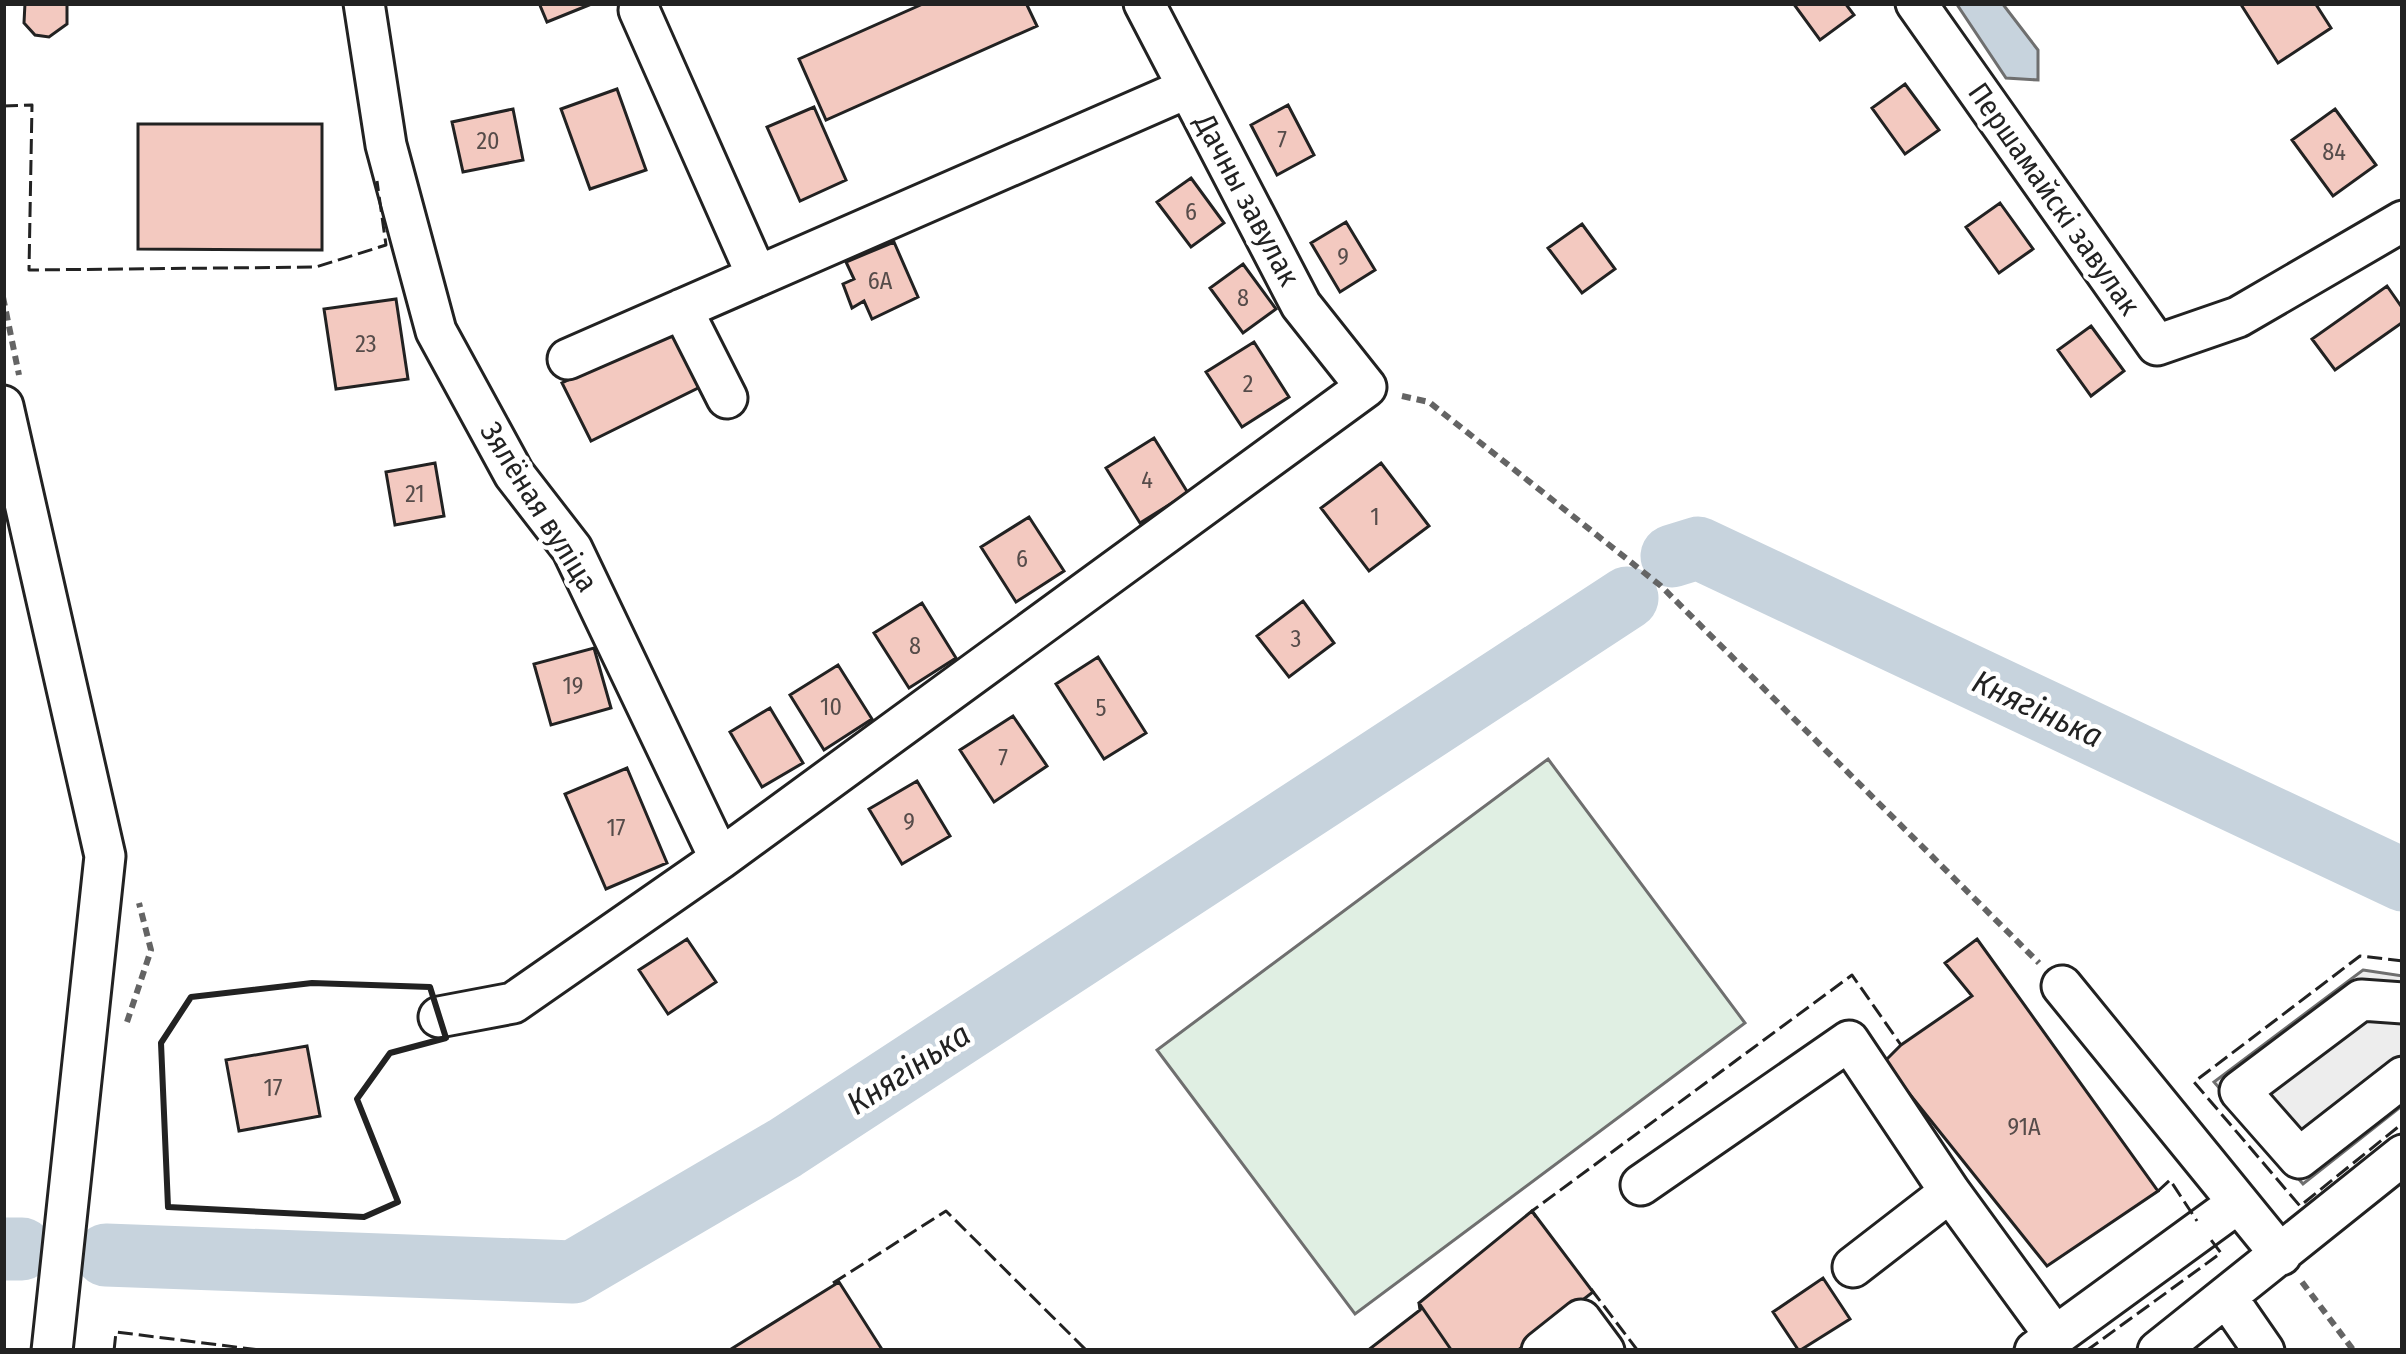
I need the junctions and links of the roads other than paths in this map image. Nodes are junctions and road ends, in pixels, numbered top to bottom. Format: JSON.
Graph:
{"nodes":[{"id":1,"x":364,"y":3,"type":"edge"},
{"id":2,"x":1144,"y":3,"type":"edge"},
{"id":3,"x":1916,"y":3,"type":"edge"},
{"id":4,"x":639,"y":10,"type":"dead end"},
{"id":5,"x":1188,"y":88,"type":"junction"},
{"id":6,"x":2403,"y":221,"type":"edge"},
{"id":7,"x":757,"y":276,"type":"junction"},
{"id":8,"x":682,"y":309,"type":"junction"},
{"id":9,"x":568,"y":359,"type":"dead end"},
{"id":10,"x":727,"y":398,"type":"dead end"},
{"id":11,"x":3,"y":406,"type":"edge"},
{"id":12,"x":719,"y":859,"type":"junction"},
{"id":13,"x":2062,"y":986,"type":"road end"},
{"id":14,"x":2403,"y":1003,"type":"edge"},
{"id":15,"x":439,"y":1017,"type":"dead end"},
{"id":16,"x":2403,"y":1077,"type":"edge"},
{"id":17,"x":2403,"y":1156,"type":"edge"},
{"id":18,"x":1641,"y":1185,"type":"dead end"},
{"id":19,"x":1950,"y":1192,"type":"junction"},
{"id":20,"x":2238,"y":1203,"type":"junction"},
{"id":21,"x":2281,"y":1255,"type":"junction"},
{"id":22,"x":1853,"y":1267,"type":"dead end"},
{"id":23,"x":2228,"y":1299,"type":"junction"},
{"id":24,"x":2045,"y":1344,"type":"edge"},
{"id":25,"x":52,"y":1351,"type":"edge"},
{"id":26,"x":1542,"y":1351,"type":"edge"},
{"id":27,"x":1604,"y":1351,"type":"edge"},
{"id":28,"x":2158,"y":1351,"type":"edge"},
{"id":29,"x":2264,"y":1351,"type":"edge"}],
"edges":[{"from":1,"to":12,"type":"street","name":"Зялёная вуліца"},
{"from":2,"to":5,"type":"street","name":"Дачны завулак"},
{"from":3,"to":6,"type":"street","name":"Першамайскі завулак"},
{"from":4,"to":7,"type":"street"},
{"from":5,"to":7,"type":"street"},
{"from":5,"to":12,"type":"street","name":"Дачны завулак"},
{"from":7,"to":8,"type":"street"},
{"from":8,"to":9,"type":"street"},
{"from":8,"to":10,"type":"street"},
{"from":11,"to":25,"type":"street"},
{"from":12,"to":15,"type":"street"},
{"from":13,"to":20,"type":"street"},
{"from":14,"to":16,"type":"street"},
{"from":17,"to":21,"type":"street"},
{"from":18,"to":19,"type":"street"},
{"from":19,"to":22,"type":"street"},
{"from":19,"to":24,"type":"street"},
{"from":20,"to":21,"type":"street"},
{"from":20,"to":24,"type":"street"},
{"from":21,"to":23,"type":"street"},
{"from":23,"to":28,"type":"street"},
{"from":23,"to":29,"type":"street"},
{"from":26,"to":27,"type":"street"}]}
